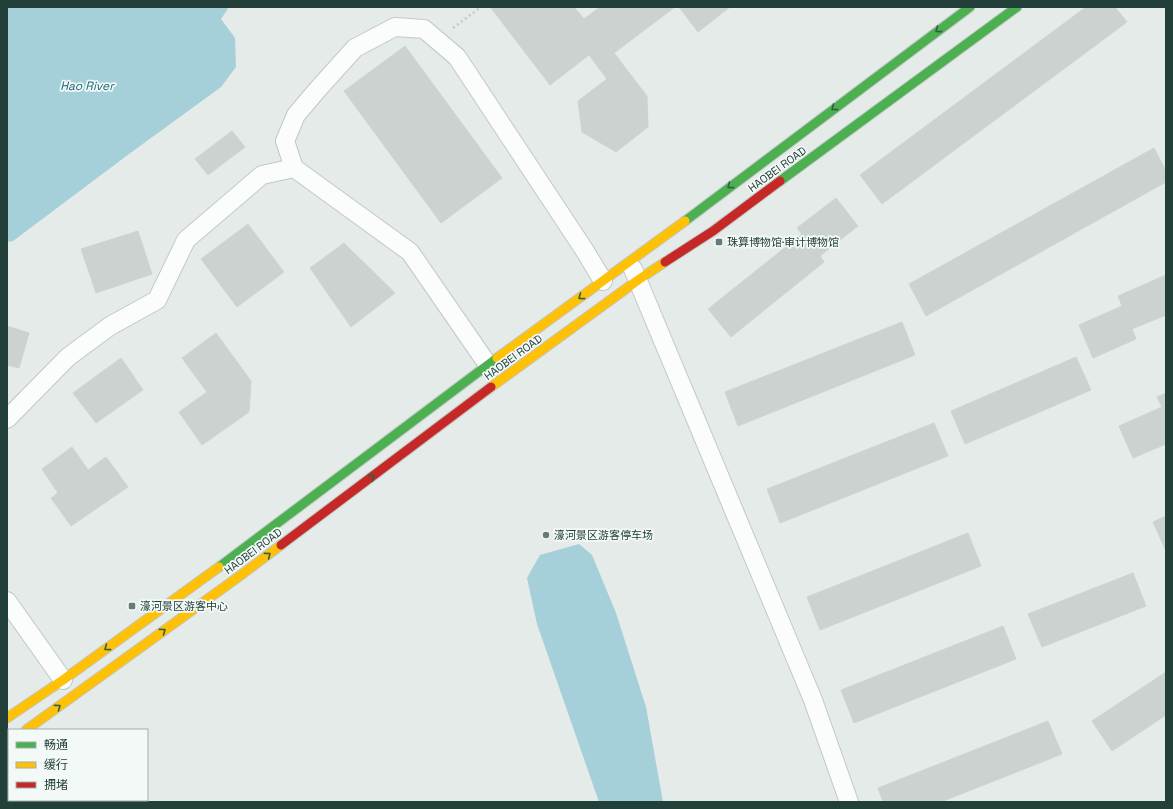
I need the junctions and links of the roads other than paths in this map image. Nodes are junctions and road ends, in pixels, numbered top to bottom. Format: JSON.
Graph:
{"nodes":[{"id":1,"x":970,"y":7,"type":"edge"},
{"id":2,"x":1017,"y":7,"type":"edge"},
{"id":3,"x":294,"y":168,"type":"junction"},
{"id":4,"x":630,"y":261,"type":"junction"},
{"id":5,"x":638,"y":280,"type":"junction"},
{"id":6,"x":603,"y":281,"type":"junction"},
{"id":7,"x":488,"y":365,"type":"junction"},
{"id":8,"x":7,"y":419,"type":"edge"},
{"id":9,"x":7,"y":602,"type":"edge"},
{"id":10,"x":63,"y":680,"type":"junction"},
{"id":11,"x":7,"y":718,"type":"edge"},
{"id":12,"x":27,"y":729,"type":"edge"},
{"id":13,"x":849,"y":802,"type":"edge"}],
"edges":[{"from":1,"to":4,"type":"street","name":"HAOBEI ROAD","one_way":true},
{"from":2,"to":5,"type":"street","name":"HAOBEI ROAD"},
{"from":3,"to":6,"type":"street"},
{"from":3,"to":7,"type":"street"},
{"from":3,"to":8,"type":"street"},
{"from":4,"to":5,"type":"street"},
{"from":4,"to":6,"type":"street","name":"HAOBEI ROAD"},
{"from":12,"to":5,"type":"street","name":"HAOBEI ROAD","one_way":true},
{"from":5,"to":13,"type":"street"},
{"from":6,"to":7,"type":"street","name":"HAOBEI ROAD","one_way":true},
{"from":7,"to":10,"type":"street","name":"HAOBEI ROAD","one_way":true},
{"from":9,"to":10,"type":"street"},
{"from":10,"to":11,"type":"street","name":"HAOBEI ROAD"}]}
